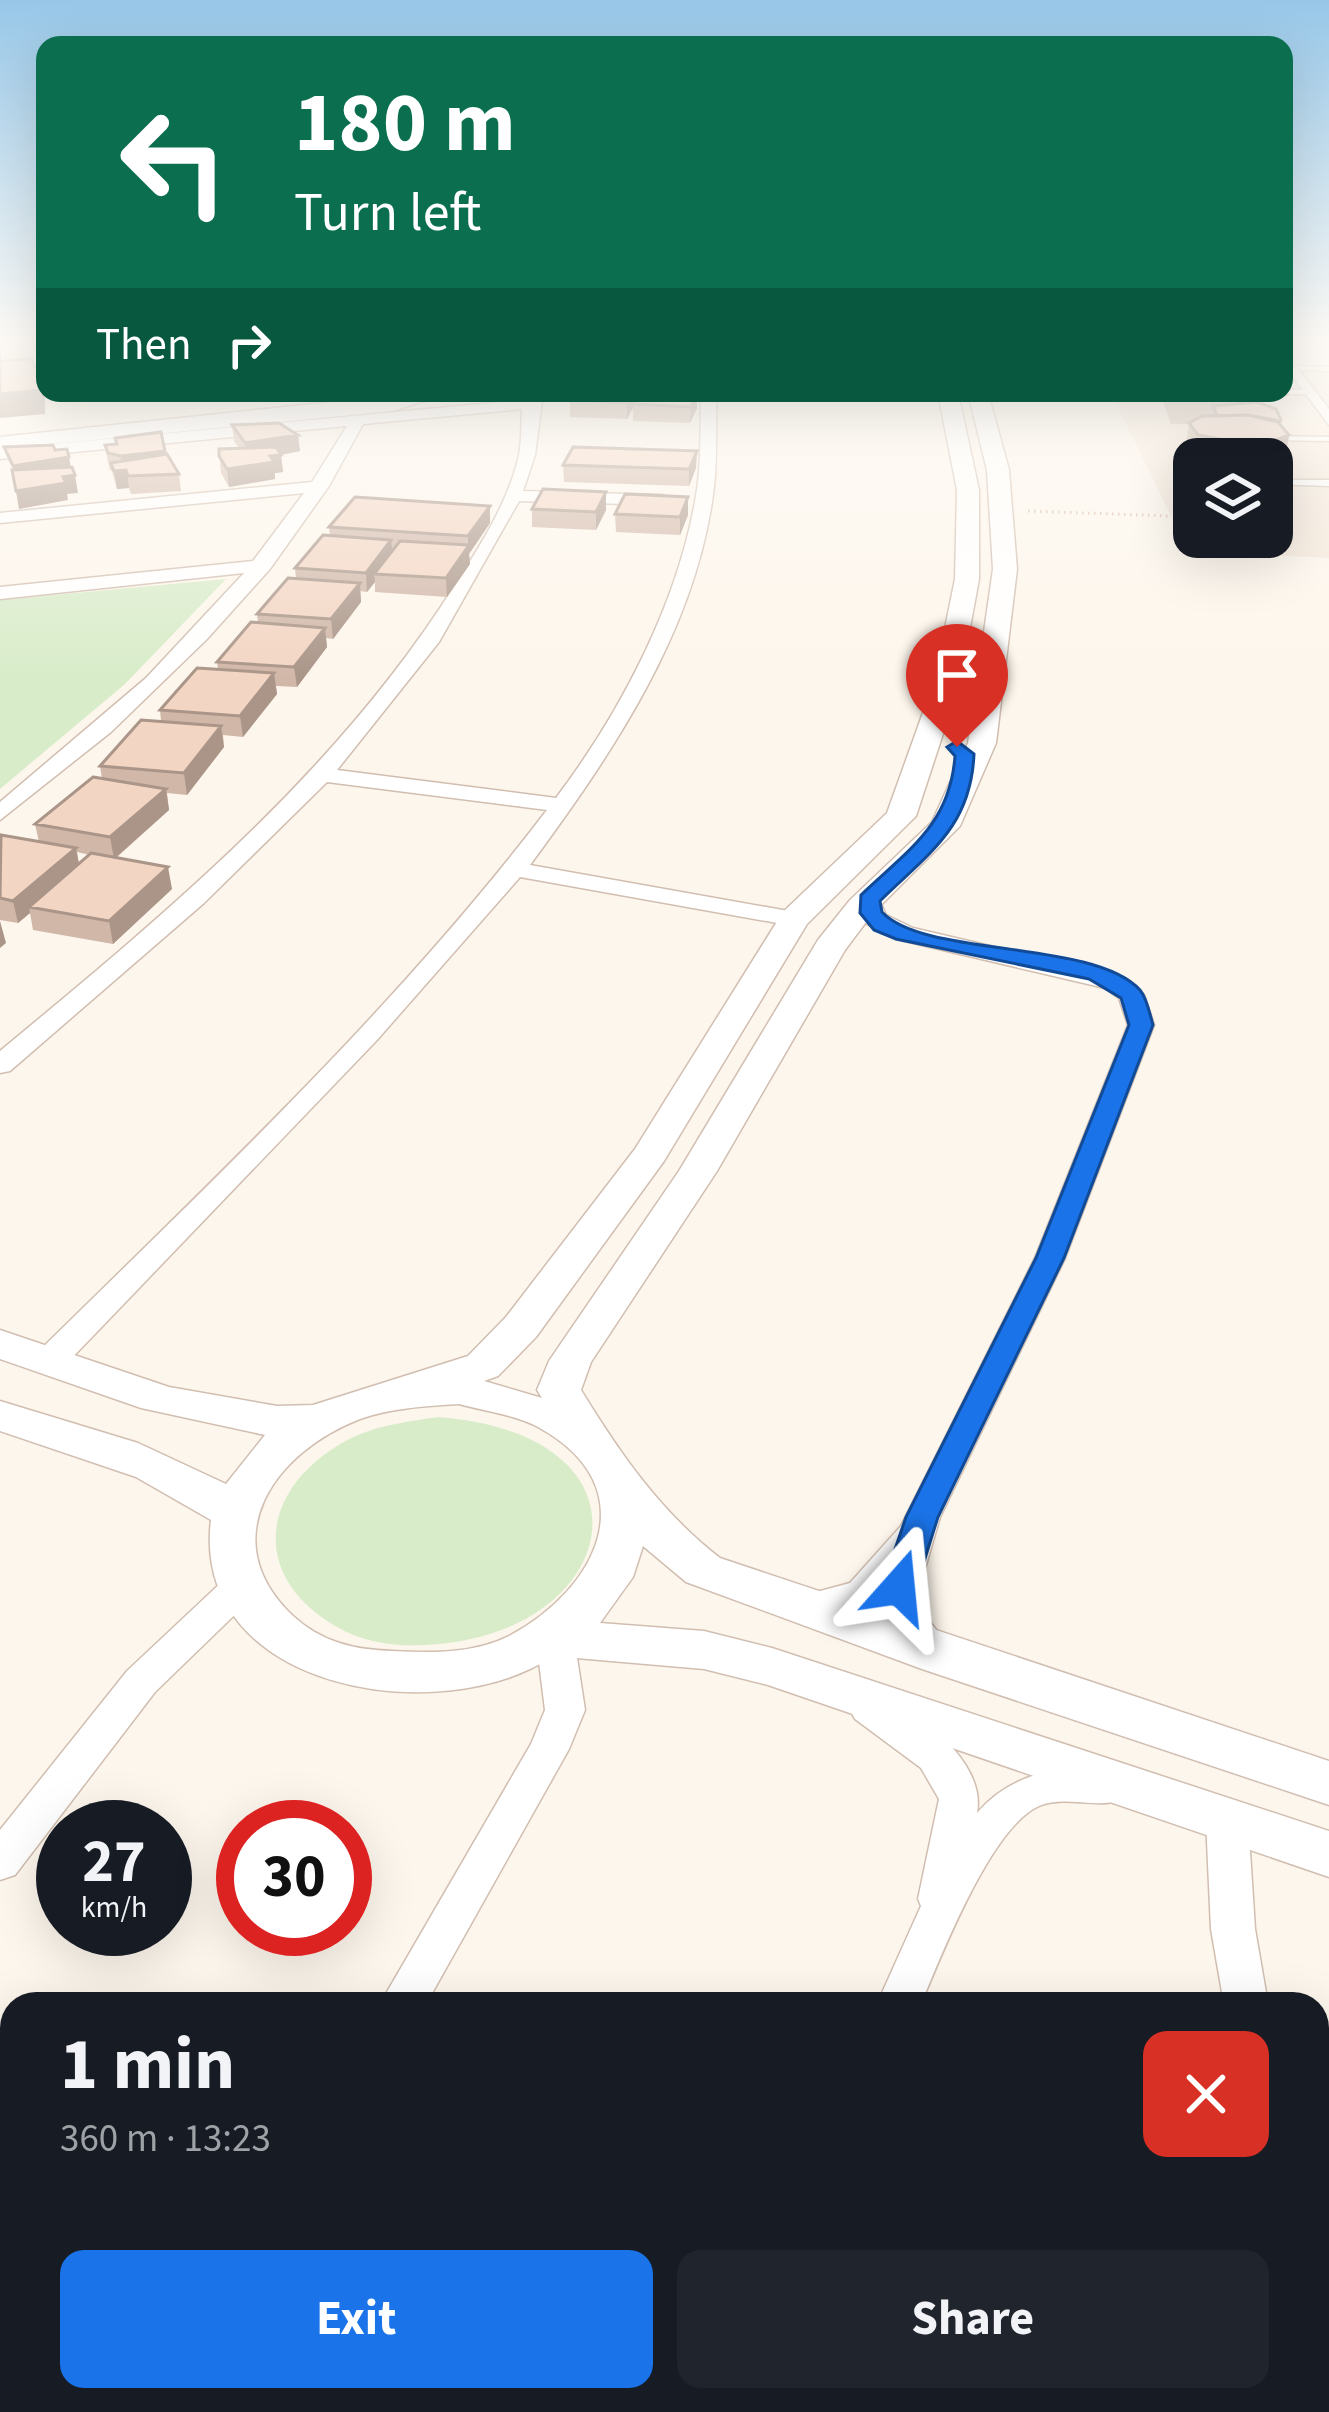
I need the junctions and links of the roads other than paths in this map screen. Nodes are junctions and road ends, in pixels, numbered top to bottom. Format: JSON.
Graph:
{"nodes":[{"id":1,"x":338,"y":456,"type":"edge"},
{"id":2,"x":524,"y":456,"type":"edge"},
{"id":3,"x":711,"y":456,"type":"edge"},
{"id":4,"x":963,"y":456,"type":"edge"},
{"id":5,"x":995,"y":456,"type":"edge"},
{"id":6,"x":1293,"y":482,"type":"edge"},
{"id":7,"x":1329,"y":483,"type":"edge"},
{"id":8,"x":321,"y":486,"type":"junction"},
{"id":9,"x":513,"y":496,"type":"junction"},
{"id":10,"x":702,"y":501,"type":"junction"},
{"id":11,"x":0,"y":518,"type":"edge"},
{"id":12,"x":264,"y":566,"type":"junction"},
{"id":13,"x":0,"y":593,"type":"edge"},
{"id":14,"x":939,"y":704,"type":"junction"},
{"id":15,"x":985,"y":711,"type":"junction"},
{"id":16,"x":319,"y":774,"type":"junction"},
{"id":17,"x":910,"y":786,"type":"junction"},
{"id":18,"x":962,"y":790,"type":"junction"},
{"id":19,"x":558,"y":806,"type":"junction"},
{"id":20,"x":0,"y":813,"type":"edge"},
{"id":21,"x":514,"y":869,"type":"junction"},
{"id":22,"x":868,"y":900,"type":"junction"},
{"id":23,"x":794,"y":919,"type":"junction"},
{"id":24,"x":986,"y":952,"type":"junction"},
{"id":25,"x":825,"y":955,"type":"junction"},
{"id":26,"x":0,"y":1065,"type":"edge"},
{"id":27,"x":0,"y":1344,"type":"edge"},
{"id":28,"x":50,"y":1360,"type":"junction"},
{"id":29,"x":410,"y":1391,"type":"junction"},
{"id":30,"x":0,"y":1416,"type":"edge"},
{"id":31,"x":318,"y":1420,"type":"junction"},
{"id":32,"x":600,"y":1451,"type":"junction"},
{"id":33,"x":233,"y":1513,"type":"junction"},
{"id":34,"x":922,"y":1517,"type":"junction"},
{"id":35,"x":239,"y":1588,"type":"junction"},
{"id":36,"x":806,"y":1607,"type":"junction"},
{"id":37,"x":556,"y":1639,"type":"junction"},
{"id":38,"x":940,"y":1655,"type":"junction"},
{"id":39,"x":843,"y":1690,"type":"junction"},
{"id":40,"x":1329,"y":1783,"type":"edge"},
{"id":41,"x":1137,"y":1790,"type":"junction"},
{"id":42,"x":1227,"y":1820,"type":"junction"},
{"id":43,"x":1329,"y":1854,"type":"edge"},
{"id":44,"x":0,"y":1862,"type":"edge"},
{"id":45,"x":936,"y":1917,"type":"junction"},
{"id":46,"x":409,"y":1992,"type":"edge"},
{"id":47,"x":904,"y":1992,"type":"edge"},
{"id":48,"x":1244,"y":1992,"type":"edge"}],
"edges":[{"from":1,"to":8,"type":"street"},
{"from":2,"to":9,"type":"street"},
{"from":3,"to":10,"type":"street"},
{"from":4,"to":14,"type":"street"},
{"from":5,"to":15,"type":"street"},
{"from":6,"to":7,"type":"lane"},
{"from":8,"to":11,"type":"street"},
{"from":8,"to":12,"type":"street"},
{"from":9,"to":10,"type":"street"},
{"from":9,"to":16,"type":"street"},
{"from":10,"to":19,"type":"street"},
{"from":12,"to":13,"type":"street"},
{"from":12,"to":20,"type":"street"},
{"from":14,"to":15,"type":"street"},
{"from":14,"to":17,"type":"street"},
{"from":15,"to":18,"type":"street"},
{"from":16,"to":19,"type":"street"},
{"from":16,"to":26,"type":"street"},
{"from":17,"to":18,"type":"street"},
{"from":17,"to":23,"type":"street"},
{"from":18,"to":22,"type":"street"},
{"from":19,"to":21,"type":"street"},
{"from":21,"to":23,"type":"street"},
{"from":21,"to":28,"type":"street"},
{"from":22,"to":24,"type":"street"},
{"from":22,"to":25,"type":"street"},
{"from":23,"to":29,"type":"street"},
{"from":24,"to":25,"type":"street"},
{"from":24,"to":34,"type":"street"},
{"from":25,"to":32,"type":"street"},
{"from":27,"to":28,"type":"street"},
{"from":28,"to":31,"type":"street"},
{"from":29,"to":31,"type":"street"},
{"from":29,"to":32,"type":"street"},
{"from":30,"to":33,"type":"street"},
{"from":31,"to":33,"type":"street"},
{"from":32,"to":36,"type":"street"},
{"from":32,"to":37,"type":"street"},
{"from":33,"to":35,"type":"street"},
{"from":34,"to":36,"type":"street"},
{"from":34,"to":38,"type":"street"},
{"from":35,"to":37,"type":"street"},
{"from":35,"to":44,"type":"street"},
{"from":36,"to":38,"type":"street"},
{"from":37,"to":39,"type":"street"},
{"from":37,"to":46,"type":"street"},
{"from":38,"to":40,"type":"street"},
{"from":39,"to":41,"type":"street"},
{"from":39,"to":45,"type":"street"},
{"from":41,"to":42,"type":"street"},
{"from":41,"to":45,"type":"street"},
{"from":42,"to":43,"type":"street"},
{"from":42,"to":48,"type":"street"},
{"from":45,"to":47,"type":"street"}]}
